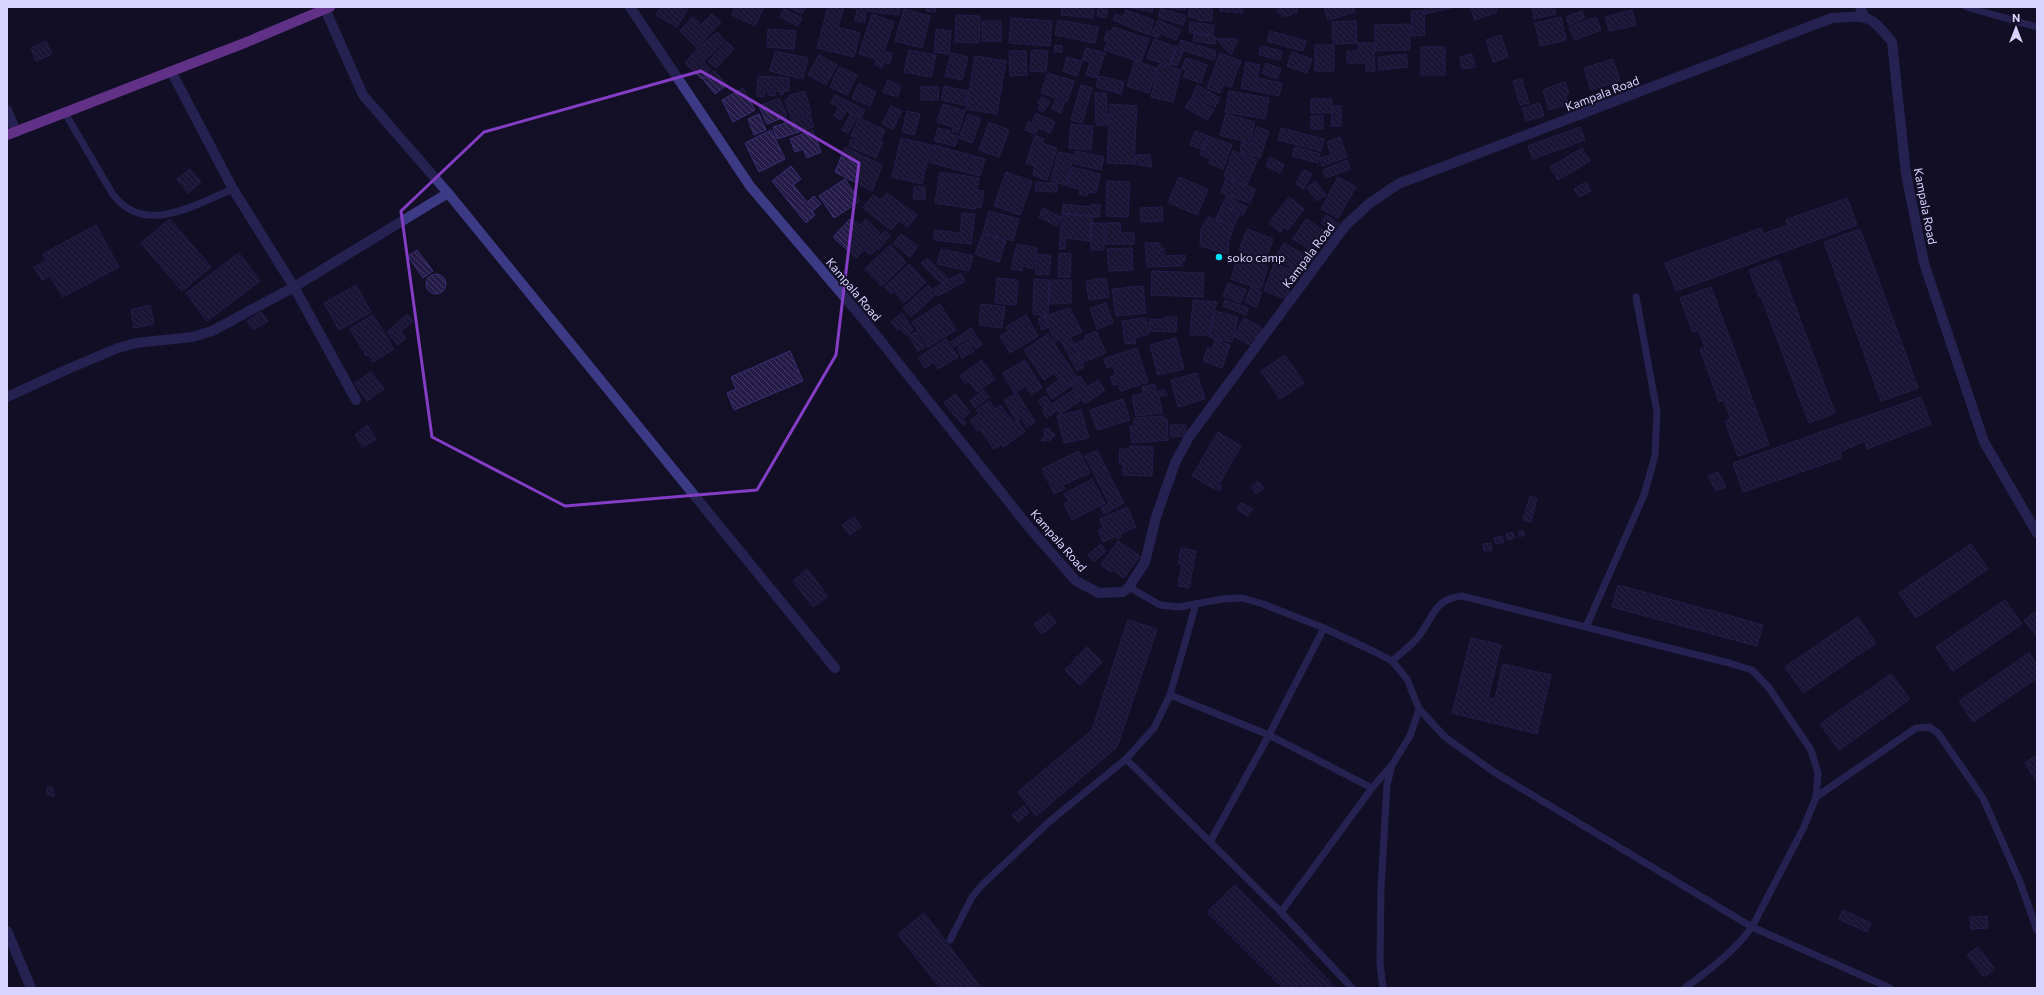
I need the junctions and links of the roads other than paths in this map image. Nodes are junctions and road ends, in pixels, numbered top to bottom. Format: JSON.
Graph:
{"nodes":[{"id":1,"x":630,"y":7,"type":"edge"},
{"id":2,"x":1966,"y":7,"type":"edge"},
{"id":3,"x":328,"y":8,"type":"edge"},
{"id":4,"x":1862,"y":12,"type":"edge"},
{"id":5,"x":2037,"y":26,"type":"edge"},
{"id":6,"x":171,"y":71,"type":"junction"},
{"id":7,"x":7,"y":110,"type":"edge"},
{"id":8,"x":65,"y":113,"type":"junction"},
{"id":9,"x":11,"y":133,"type":"edge"},
{"id":10,"x":233,"y":189,"type":"junction"},
{"id":11,"x":448,"y":194,"type":"junction"},
{"id":12,"x":294,"y":287,"type":"junction"},
{"id":13,"x":1636,"y":297,"type":"dead end"},
{"id":14,"x":7,"y":397,"type":"edge"},
{"id":15,"x":356,"y":400,"type":"dead end"},
{"id":16,"x":2037,"y":533,"type":"edge"},
{"id":17,"x":1129,"y":588,"type":"junction"},
{"id":18,"x":1196,"y":604,"type":"junction"},
{"id":19,"x":1586,"y":627,"type":"junction"},
{"id":20,"x":1324,"y":628,"type":"junction"},
{"id":21,"x":1392,"y":661,"type":"junction"},
{"id":22,"x":835,"y":668,"type":"dead end"},
{"id":23,"x":1170,"y":695,"type":"junction"},
{"id":24,"x":1419,"y":709,"type":"junction"},
{"id":25,"x":1269,"y":735,"type":"junction"},
{"id":26,"x":1126,"y":759,"type":"junction"},
{"id":27,"x":1392,"y":765,"type":"junction"},
{"id":28,"x":1372,"y":788,"type":"junction"},
{"id":29,"x":1816,"y":797,"type":"junction"},
{"id":30,"x":1210,"y":842,"type":"junction"},
{"id":31,"x":1281,"y":912,"type":"junction"},
{"id":32,"x":1752,"y":928,"type":"junction"},
{"id":33,"x":2037,"y":930,"type":"edge"},
{"id":34,"x":7,"y":931,"type":"edge"},
{"id":35,"x":950,"y":940,"type":"dead end"},
{"id":36,"x":32,"y":988,"type":"edge"},
{"id":37,"x":1352,"y":988,"type":"edge"},
{"id":38,"x":1383,"y":988,"type":"edge"},
{"id":39,"x":1685,"y":988,"type":"edge"},
{"id":40,"x":1890,"y":988,"type":"edge"}],
"edges":[{"from":1,"to":17,"type":"street","name":"Kampala Road"},
{"from":2,"to":5,"type":"lane"},
{"from":3,"to":6,"type":"main road"},
{"from":3,"to":11,"type":"street"},
{"from":4,"to":16,"type":"street","name":"Kampala Road"},
{"from":4,"to":17,"type":"street","name":"Kampala Road"},
{"from":6,"to":8,"type":"main road"},
{"from":6,"to":10,"type":"street"},
{"from":7,"to":9,"type":"street"},
{"from":8,"to":9,"type":"main road"},
{"from":8,"to":10,"type":"lane"},
{"from":10,"to":12,"type":"street"},
{"from":11,"to":12,"type":"street"},
{"from":11,"to":22,"type":"street"},
{"from":12,"to":14,"type":"street"},
{"from":12,"to":15,"type":"street"},
{"from":13,"to":19,"type":"lane"},
{"from":17,"to":18,"type":"lane"},
{"from":18,"to":20,"type":"lane"},
{"from":18,"to":23,"type":"lane"},
{"from":19,"to":21,"type":"lane"},
{"from":19,"to":29,"type":"lane"},
{"from":20,"to":21,"type":"lane"},
{"from":20,"to":25,"type":"lane"},
{"from":21,"to":24,"type":"lane"},
{"from":23,"to":25,"type":"lane"},
{"from":23,"to":26,"type":"lane"},
{"from":24,"to":27,"type":"lane"},
{"from":24,"to":32,"type":"lane"},
{"from":25,"to":28,"type":"lane"},
{"from":25,"to":30,"type":"lane"},
{"from":26,"to":30,"type":"lane"},
{"from":26,"to":35,"type":"lane"},
{"from":27,"to":28,"type":"lane"},
{"from":27,"to":38,"type":"lane"},
{"from":28,"to":31,"type":"lane"},
{"from":29,"to":32,"type":"lane"},
{"from":29,"to":33,"type":"lane"},
{"from":30,"to":31,"type":"lane"},
{"from":31,"to":37,"type":"lane"},
{"from":32,"to":39,"type":"lane"},
{"from":32,"to":40,"type":"lane"},
{"from":34,"to":36,"type":"street"}]}
